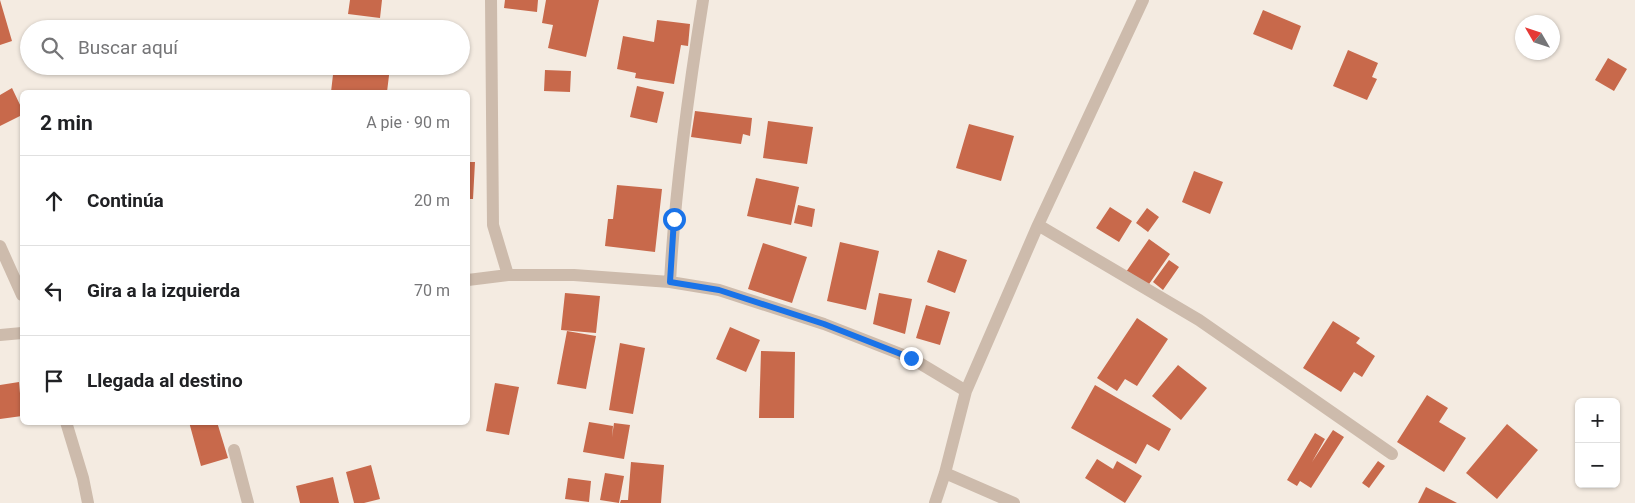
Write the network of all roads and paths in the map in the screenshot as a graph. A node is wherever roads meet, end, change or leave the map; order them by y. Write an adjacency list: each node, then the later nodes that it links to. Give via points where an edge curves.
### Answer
1 (491, 0): 6 (street, via 492,225)
2 (703, 0): 8 (street, via 685,118)
3 (1143, 0): 4 (street)
4 (1038, 225): 12 (street); 15 (street, via 1199,320)
5 (0, 246): 9 (street)
6 (508, 275): 7 (street); 8 (street, via 574,275)
7 (470, 280)
8 (670, 282): 12 (street, via 719,290 824,324 911,358)
9 (20, 291)
10 (20, 333): 11 (street)
11 (0, 335)
12 (966, 391): 16 (street)
13 (67, 425): 17 (street)
14 (234, 450): 18 (street)
15 (1392, 454)
16 (945, 473): 19 (street); 20 (street)
17 (88, 503)
18 (248, 503)
19 (935, 503)
20 (1014, 503)

